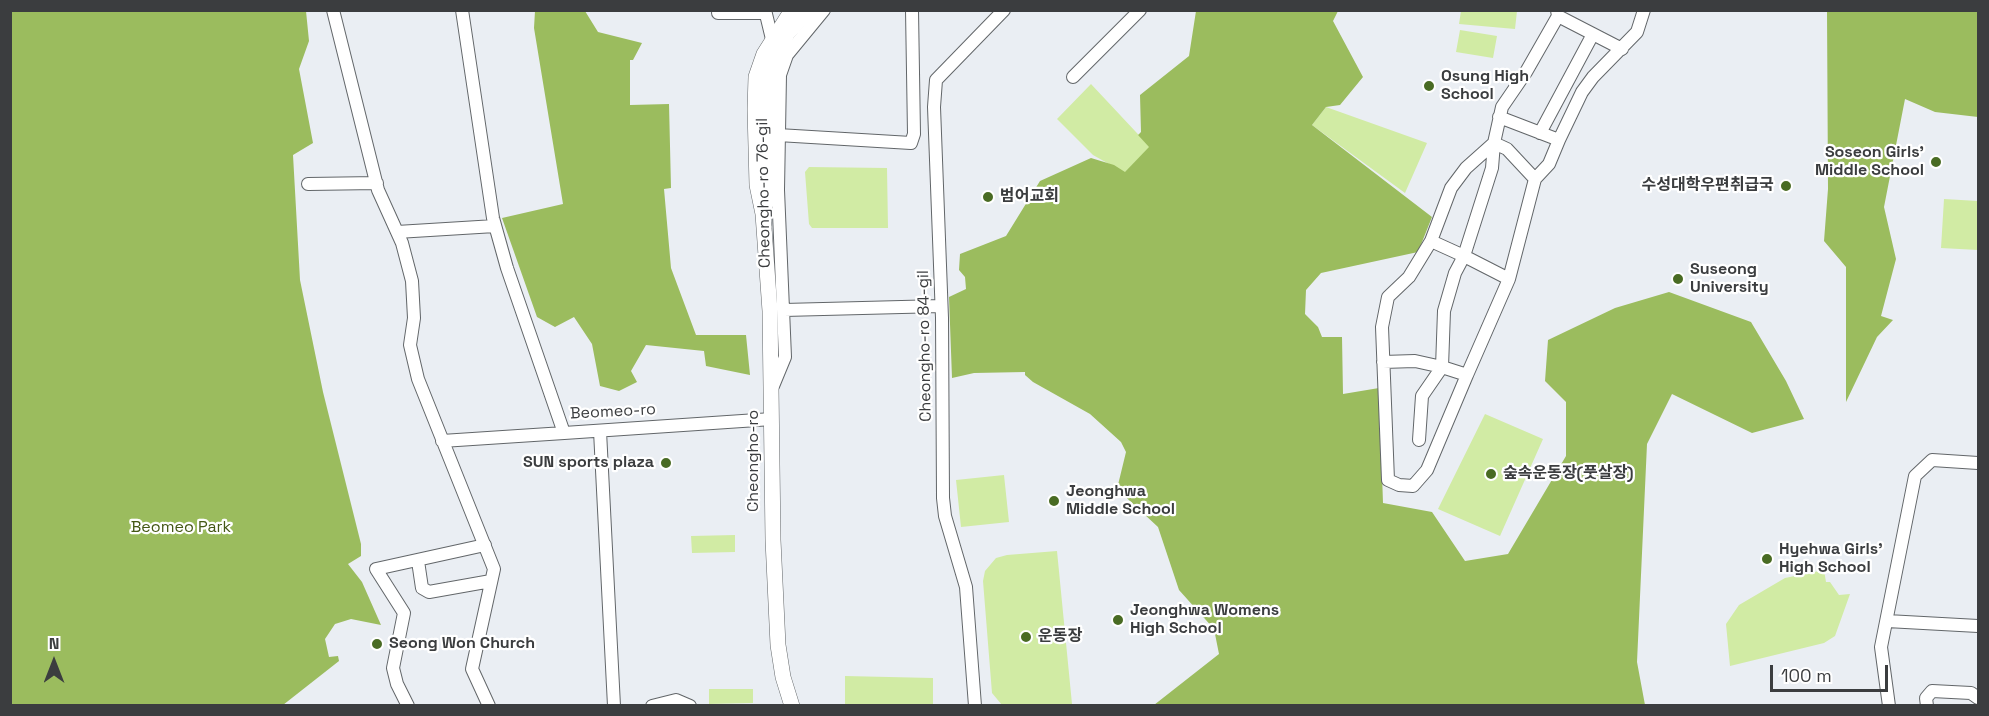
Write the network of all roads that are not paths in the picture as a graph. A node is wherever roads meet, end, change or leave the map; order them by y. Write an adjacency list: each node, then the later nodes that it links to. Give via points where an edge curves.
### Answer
1 (333, 10): 27 (street)
2 (462, 10): 30 (street, Beomeo-ro)
3 (792, 10): 16 (main road, Cheongho-ro)
4 (809, 10): 29 (main road, Cheongho-ro, via 787,34 770,73 769,185)
5 (824, 10): 23 (street, Cheongho-ro 76-gil, via 782,66)
6 (912, 10): 18 (street)
7 (1004, 10): 20 (street)
8 (1140, 10): 19 (street)
9 (1579, 10): 14 (street)
10 (1644, 10): 17 (street, via 1637,32)
11 (720, 12): 12 (street)
12 (765, 12): 16 (street)
13 (1557, 13): 14 (street); 21 (street)
14 (1573, 22): 15 (street)
15 (1593, 34): 17 (street); 22 (street)
16 (772, 39): 29 (main road, Cheongho-ro, via 755,87 757,185)
17 (1622, 49): 24 (street, via 1582,92)
18 (914, 76): 20 (street); 23 (street, via 911,143)
19 (1073, 77)
20 (936, 80): 35 (street, Cheongho-ro 84-gil)
21 (1499, 117): 22 (street); 25 (street)
22 (1540, 133): 24 (street)
23 (778, 135): 36 (street, Cheongho-ro 76-gil)
24 (1559, 140): 26 (street, via 1549,164)
25 (1494, 143): 26 (street, via 1507,149); 32 (street, via 1451,188); 33 (street, via 1492,168)
26 (1535, 179): 34 (street)
27 (377, 183): 28 (street); 31 (street)
28 (308, 184)
29 (763, 214): 40 (main road, Cheongho-ro)
30 (495, 226): 31 (street); 43 (street, Beomeo-ro)
31 (397, 232): 45 (street, via 412,281 414,318 410,345)
32 (1431, 241): 33 (street); 37 (street, via 1409,277 1388,297 1382,327)
33 (1464, 256): 34 (street); 38 (street, via 1444,311)
34 (1509, 279): 39 (street)
35 (941, 306): 36 (street); 59 (street, Cheongho-ro 84-gil, via 943,498 966,587)
36 (784, 310): 40 (street, Cheongho-ro 76-gil, via 785,357)
37 (1383, 362): 38 (street, via 1415,361); 39 (street, via 1388,480 1399,485 1413,486 1427,470)
38 (1442, 367): 39 (street); 44 (street, via 1422,396)
39 (1467, 375)
40 (772, 387): 41 (main road, Cheongho-ro)
41 (772, 419): 42 (street, Beomeo-ro); 58 (main road, Cheongho-ro, via 772,540 778,645)
42 (600, 431): 43 (street, Beomeo-ro); 55 (street)
43 (564, 433): 45 (street)
44 (1419, 440)
45 (442, 441): 47 (street)
46 (1978, 463): 50 (street, via 1932,460 1915,476)
47 (485, 545): 48 (street); 49 (street, via 494,569)
48 (417, 561): 49 (street, via 422,588 429,592); 53 (street, via 376,569 404,613 393,668)
49 (491, 581): 54 (street, via 472,669)
50 (1887, 621): 51 (street); 60 (street, via 1881,646)
51 (1978, 626)
52 (1978, 698): 61 (street, via 1932,691 1926,698)
53 (408, 705)
54 (489, 705)
55 (614, 705)
56 (652, 705): 57 (street, via 676,700)
57 (690, 705)
58 (792, 705)
59 (975, 705)
60 (1889, 705)
61 (1927, 705)

